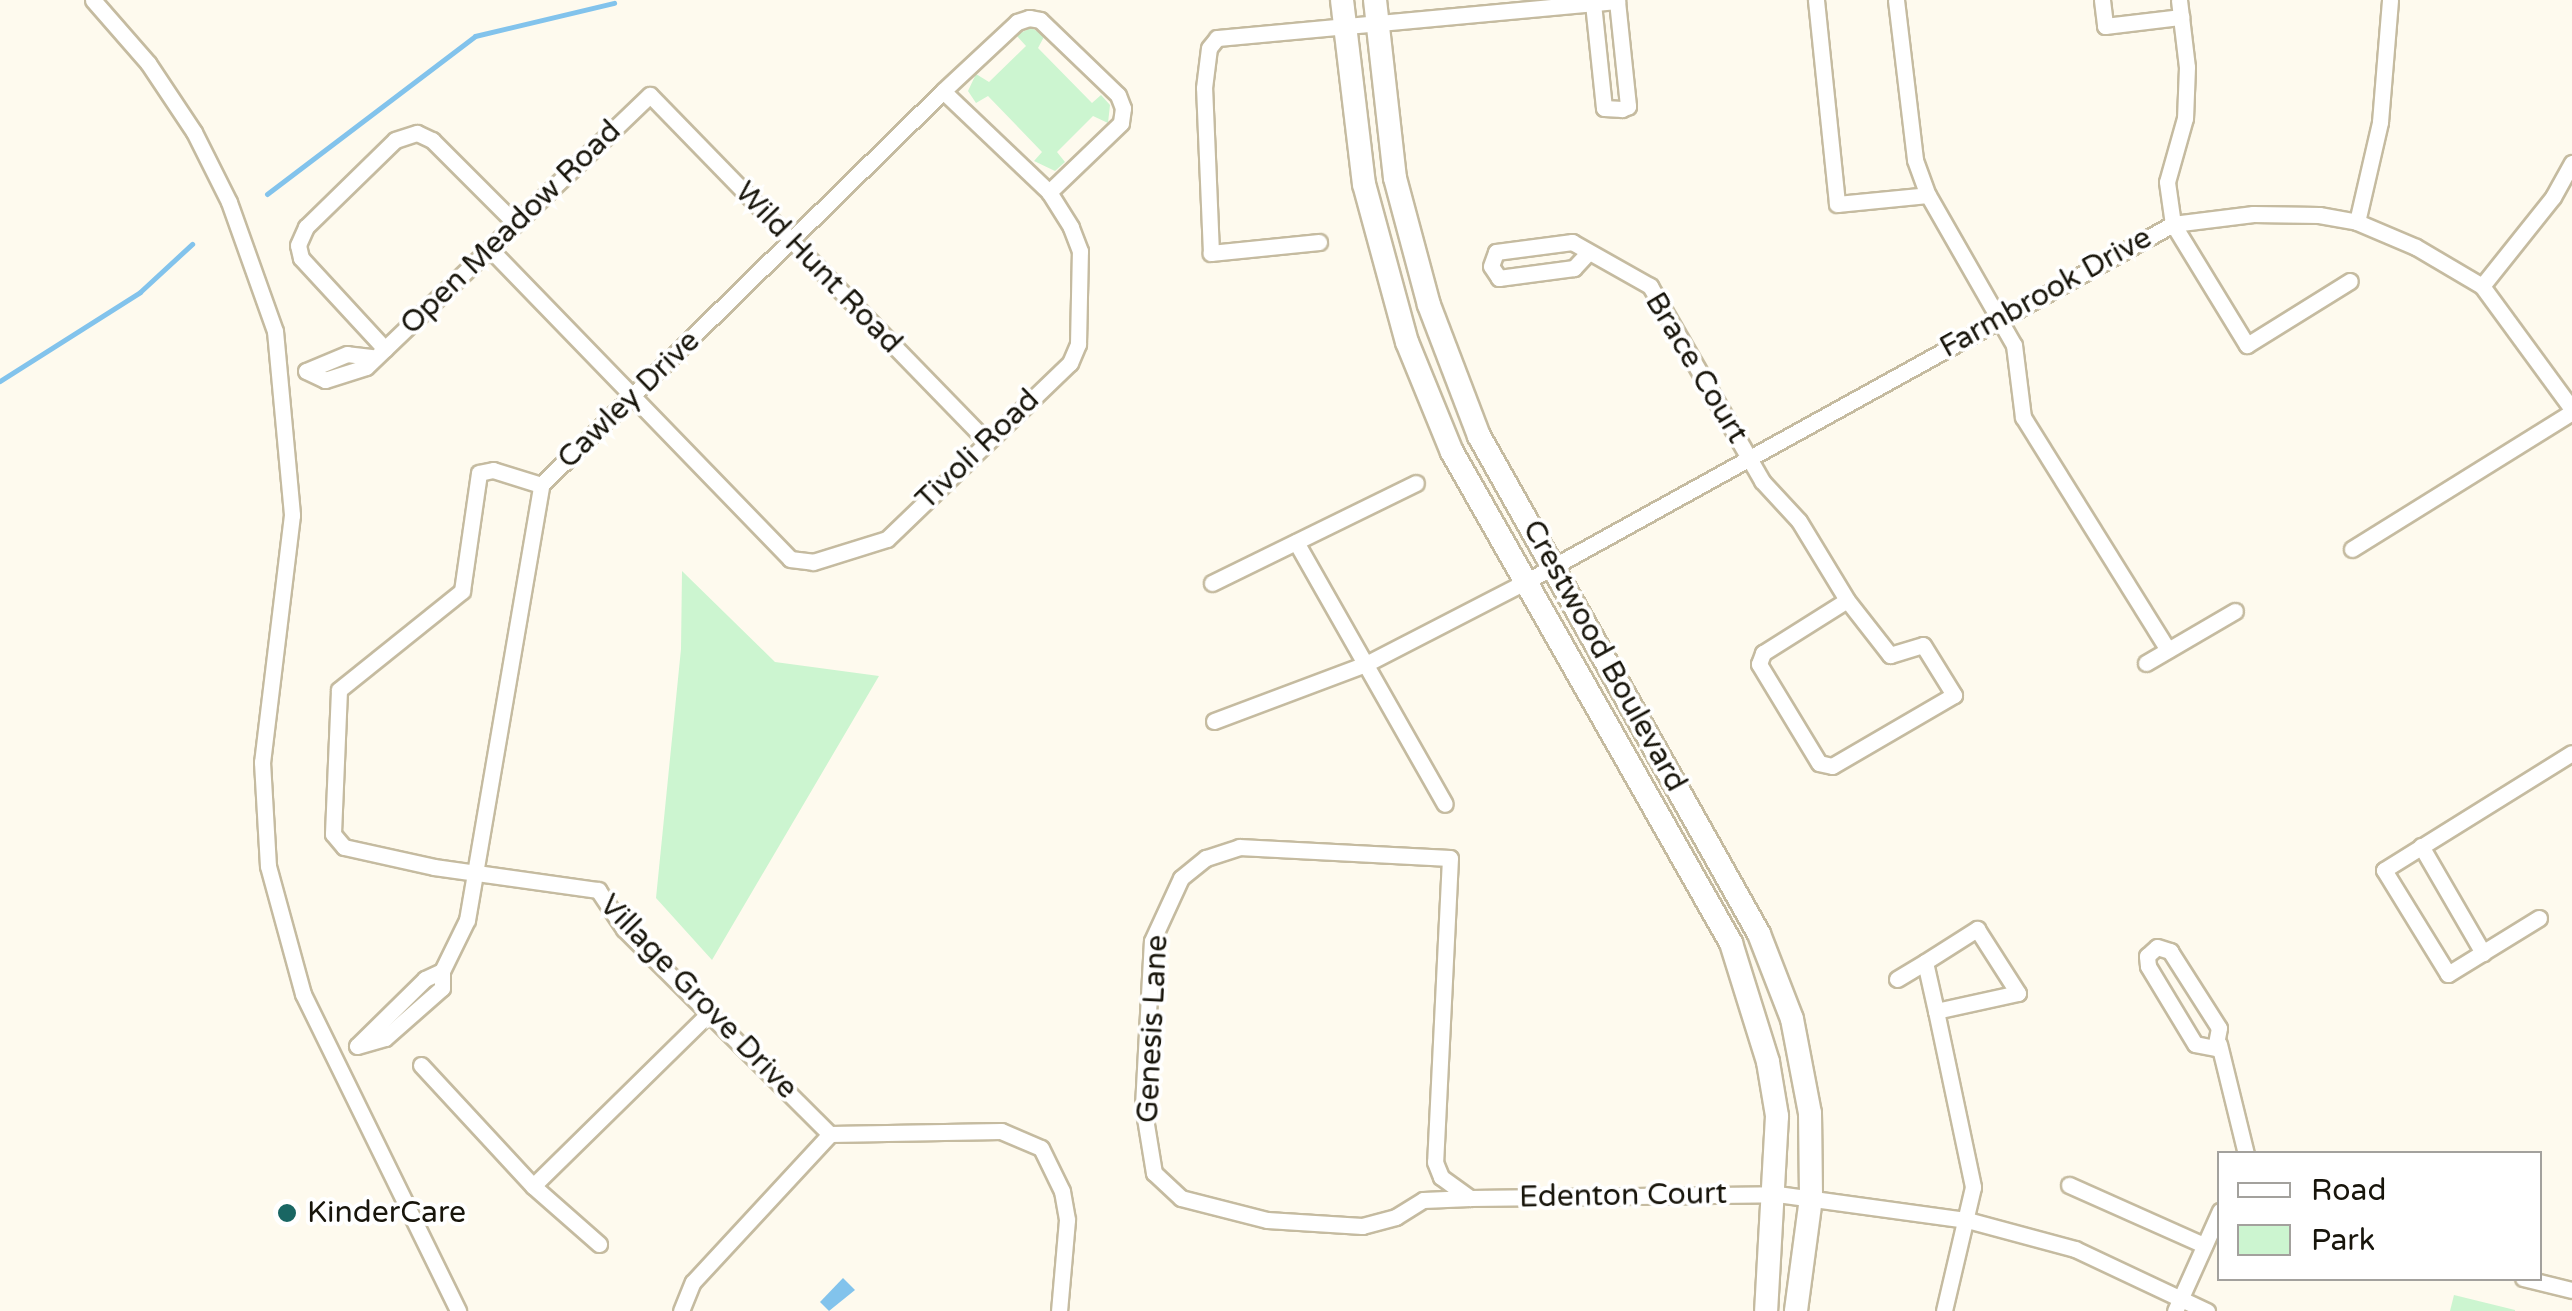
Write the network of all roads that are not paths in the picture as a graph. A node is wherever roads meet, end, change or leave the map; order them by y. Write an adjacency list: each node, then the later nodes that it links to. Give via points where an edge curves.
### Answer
1 (93, 0): 28 (street, via 148,63 194,132 253,264)
2 (1342, 0): 10 (main road, Crestwood Boulevard)
3 (1375, 0): 11 (main road, Crestwood Boulevard)
4 (1816, 0): 16 (street, via 1837,204)
5 (1896, 0): 16 (street, via 1915,160)
6 (2102, 0): 9 (street, via 2105,26)
7 (2390, 0): 17 (street, via 2380,122)
8 (1593, 4): 8 (street, via 1617,1 1628,106 1618,110 1604,108); 11 (street)
9 (2180, 8): 19 (street, via 2187,68 2185,118 2167,182)
10 (1343, 26): 11 (street); 21 (street, via 1217,38 1209,48 1204,88 1211,253); 38 (main road, Crestwood Boulevard, via 1364,184 1407,342 1452,452)
11 (1376, 26): 37 (main road, Crestwood Boulevard, via 1395,178 1429,305 1479,436)
12 (943, 90): 15 (street, Tivoli Road); 15 (street, Cawley Drive, via 1017,22 1040,20 1118,95 1120,122); 20 (street, Cawley Drive)
13 (650, 95): 18 (street, Open Meadow Road); 20 (street, Wild Hunt Road)
14 (2572, 163): 25 (street)
15 (1049, 192): 31 (street, Tivoli Road, via 1080,251 1078,344 1070,362)
16 (1928, 194): 26 (street)
17 (2357, 222): 19 (street, Farmbrook Drive, via 2292,213); 25 (street, Farmbrook Drive)
18 (515, 223): 22 (street, Open Meadow Road); 27 (street, via 417,134 395,140 306,226 298,245 301,258)
19 (2173, 224): 24 (street, via 2247,346); 26 (street, Farmbrook Drive)
20 (792, 240): 29 (street, Cawley Drive); 31 (street, Wild Hunt Road)
21 (1319, 242)
22 (490, 249): 27 (street, Open Meadow Road); 29 (street)
23 (1586, 255): 23 (street, Brace Court, via 1572,242 1496,252 1491,266 1498,278 1574,268); 32 (street, Brace Court, via 1636,275 1662,300)
24 (2350, 281)
25 (2482, 286): 30 (street, Farmbrook Drive)
26 (1998, 317): 32 (street, Farmbrook Drive); 42 (street, via 2019,360 2023,417)
27 (378, 353): 28 (street, Open Meadow Road, via 347,354)
28 (282, 375): 57 (street, via 292,515 262,762 265,828 290,957)
29 (631, 398): 31 (street, Tivoli Road, via 801,562 887,539); 34 (street, Cawley Drive)
30 (2572, 411): 36 (street)
31 (987, 441)
32 (1750, 459): 37 (street, Farmbrook Drive); 40 (street, Brace Court, via 1799,521)
33 (1416, 483): 35 (street)
34 (542, 485): 49 (street, Cawley Drive); 49 (street, Village Grove Drive, via 493,470 478,474 462,591 346,681 334,698 331,825 339,842)
35 (1296, 542): 39 (street); 43 (street)
36 (2352, 550)
37 (1552, 563): 38 (street, Farmbrook Drive); 65 (main road, Crestwood Boulevard, via 1759,934 1792,1019 1810,1112)
38 (1529, 580): 43 (street, Farmbrook Drive); 63 (main road, Crestwood Boulevard, via 1731,942 1768,1062 1777,1116)
39 (1212, 583)
40 (1847, 600): 40 (street, Brace Court, via 1762,653 1759,664 1819,763 1832,766 1954,695 1923,645 1890,655)
41 (2235, 611): 42 (street)
42 (2168, 650): 44 (street)
43 (1366, 664): 45 (street, Farmbrook Drive); 47 (street)
44 (2146, 664)
45 (1214, 721)
46 (2572, 754): 48 (street)
47 (1445, 804)
48 (2421, 846): 51 (street); 51 (street, via 2384,870 2448,974)
49 (474, 874): 55 (street, Village Grove Drive, via 494,871 598,890 624,929); 57 (street, Cawley Drive, via 467,920 442,971 424,978)
50 (2539, 918): 51 (street)
51 (2483, 952)
52 (1925, 962): 53 (street); 54 (street); 54 (street, via 1977,929 2018,993)
53 (1897, 980)
54 (1936, 1011): 67 (street, via 1974,1187)
55 (708, 1014): 59 (street, Village Grove Drive); 62 (street)
56 (2219, 1044): 56 (street, via 2219,1028 2170,952 2153,949 2148,966 2195,1044 2204,1050); 60 (street)
57 (333, 1061): 73 (street)
58 (421, 1065): 62 (street)
59 (830, 1134): 74 (street, via 693,1282); 75 (street, via 1001,1131 1033,1142 1050,1162 1065,1206)
60 (2245, 1151)
61 (2070, 1184): 69 (street)
62 (534, 1186): 68 (street)
63 (1777, 1194): 64 (street, Edenton Court); 65 (street, Edenton Court); 76 (main road, Crestwood Boulevard)
64 (1470, 1198): 64 (street, Genesis Lane, via 1423,1200 1396,1217 1362,1226 1266,1220 1181,1198 1154,1173 1143,1106 1152,941 1181,878 1206,858 1239,848 1450,858 1436,1162 1442,1177)
65 (1811, 1198): 67 (street, Edenton Court); 77 (main road, Crestwood Boulevard)
66 (2217, 1217): 69 (street)
67 (1967, 1220): 72 (street, Edenton Court, via 2075,1249); 78 (street)
68 (599, 1244)
69 (2204, 1245): 72 (street)
70 (2535, 1281): 71 (street)
71 (2572, 1290)
72 (2178, 1305): 79 (street, Edenton Court)
73 (458, 1311)
74 (680, 1311)
75 (1059, 1311)
76 (1766, 1311)
77 (1796, 1311)
78 (1944, 1311)
79 (2208, 1311)

